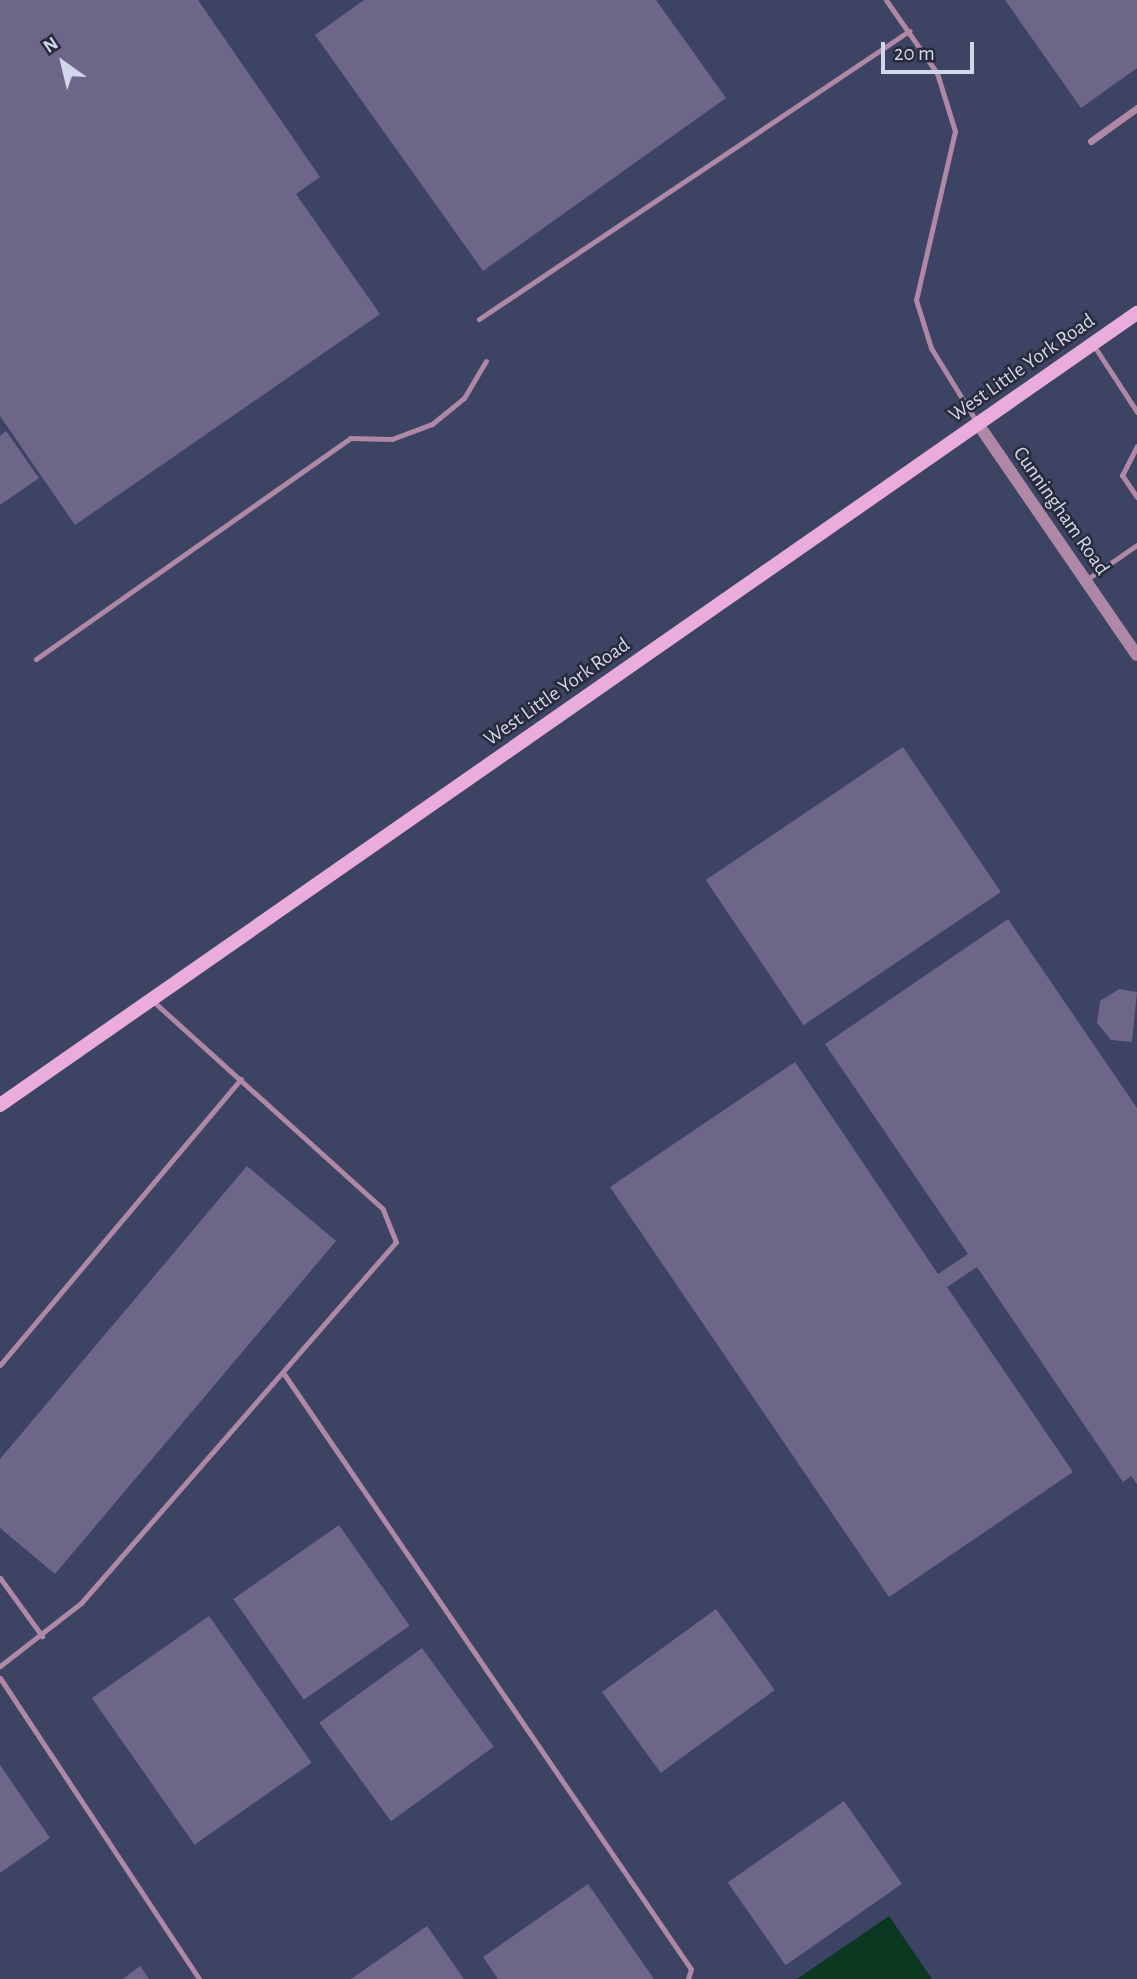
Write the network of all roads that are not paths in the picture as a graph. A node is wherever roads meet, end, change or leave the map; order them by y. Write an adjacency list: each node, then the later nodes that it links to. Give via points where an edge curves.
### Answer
1 (886, 0): 2 (lane)
2 (909, 31): 6 (lane); 10 (lane, via 937,73 955,131 916,300 931,348)
3 (1137, 108): 4 (street)
4 (1091, 141)
5 (1137, 313): 7 (main road, West Little York Road)
6 (479, 319)
7 (1093, 344): 9 (lane); 10 (main road, West Little York Road)
8 (486, 361): 16 (lane, via 464,398 432,425 392,439 349,438)
9 (1137, 412)
10 (978, 424): 14 (street, Cunningham Road); 17 (main road, West Little York Road)
11 (1137, 446): 12 (lane, via 1122,475)
12 (1137, 497)
13 (1137, 545): 14 (lane)
14 (1086, 580): 15 (street, Cunningham Road)
15 (1137, 655)
16 (36, 659)
17 (151, 999): 18 (lane); 19 (main road, West Little York Road)
18 (241, 1079): 20 (lane); 21 (lane, via 383,1209 396,1242)
19 (0, 1105)
20 (0, 1365)
21 (284, 1374): 23 (lane, via 81,1603); 27 (lane, via 691,1969)
22 (0, 1578): 23 (lane)
23 (42, 1636): 24 (lane)
24 (0, 1666)
25 (0, 1678): 26 (lane)
26 (199, 1979)
27 (688, 1979)

